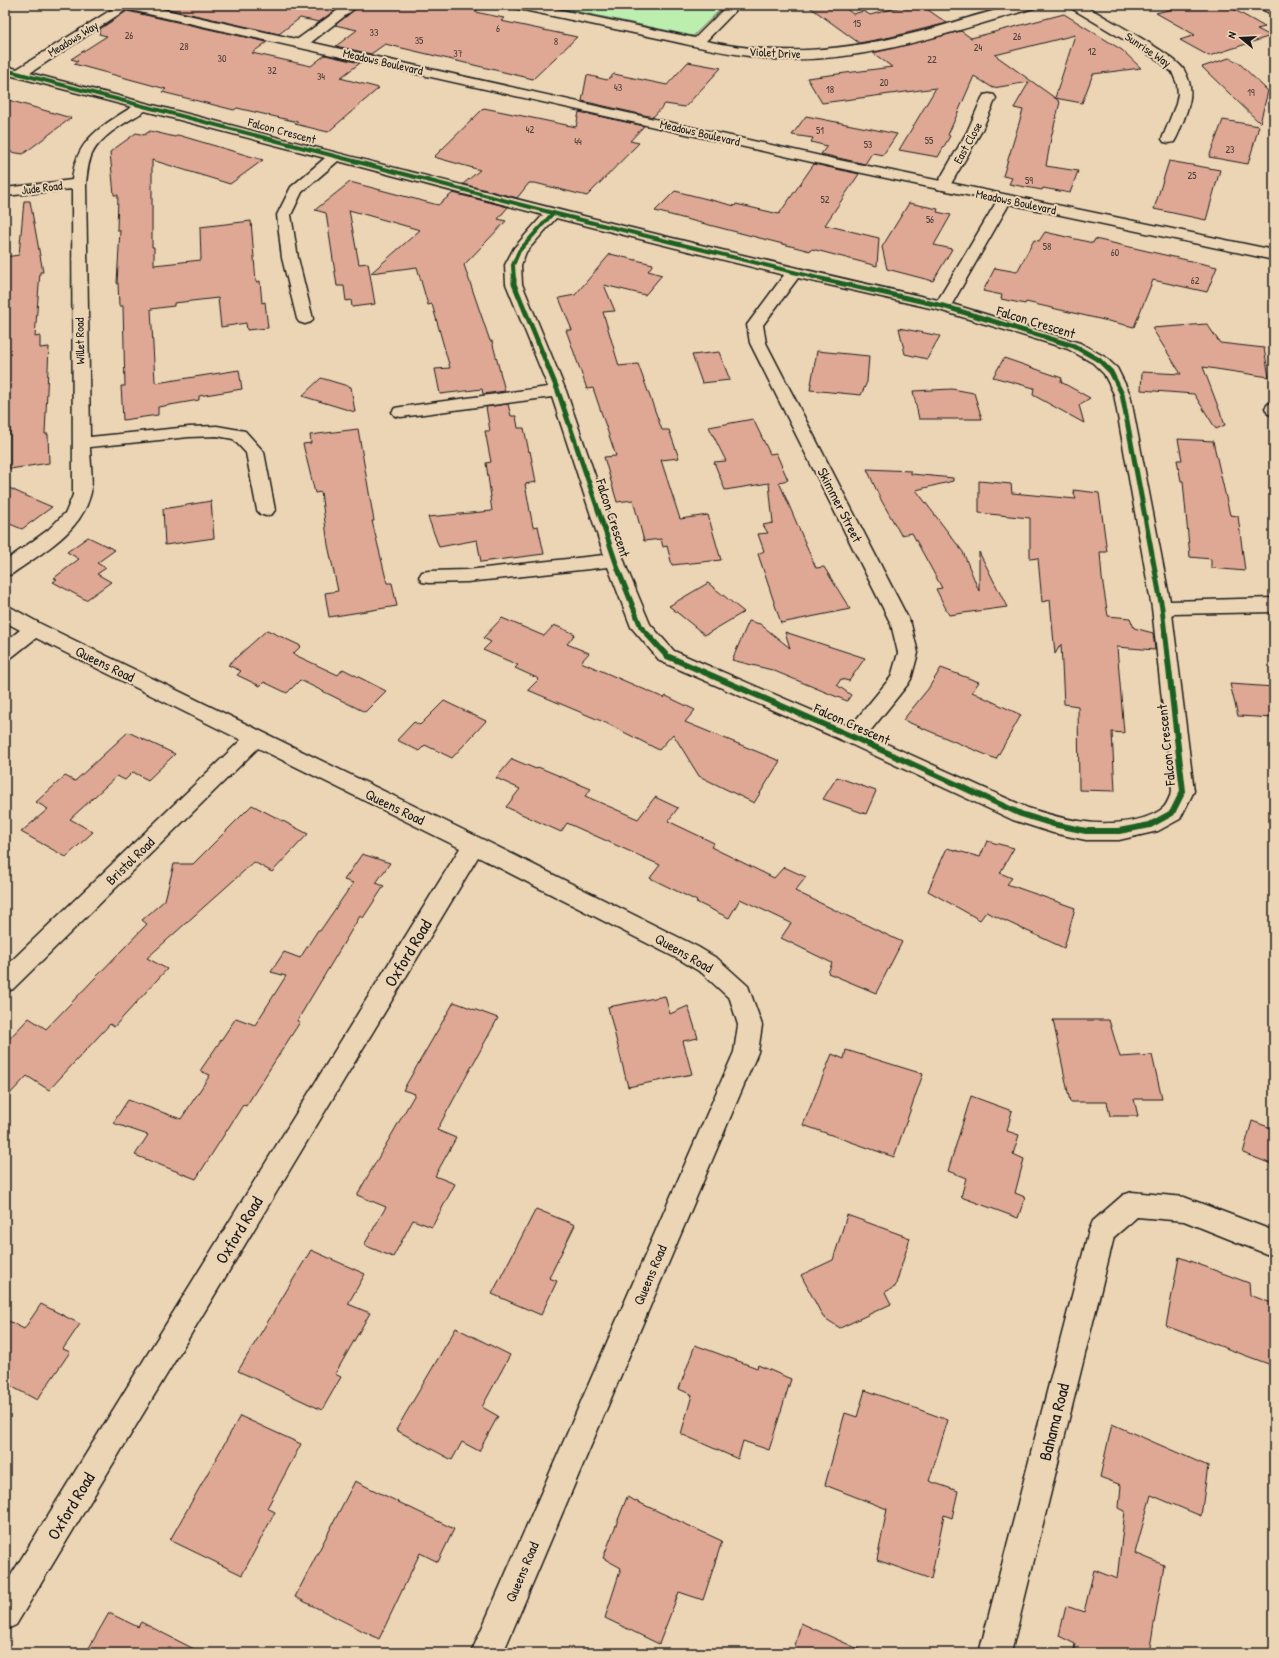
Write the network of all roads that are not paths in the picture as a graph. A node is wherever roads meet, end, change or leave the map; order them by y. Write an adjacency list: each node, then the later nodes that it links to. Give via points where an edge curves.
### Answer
1 (126, 5): 10 (street, Meadows Boulevard); 12 (street, Meadows Way)
2 (354, 5): 10 (street)
3 (518, 5): 9 (street, Violet Drive)
4 (735, 5): 9 (street)
5 (1030, 5): 9 (street, Violet Drive, via 868,48 834,53 767,55)
6 (1075, 5): 15 (street, Sunrise Way, via 1153,51 1178,70 1185,94)
7 (1262, 5): 8 (street)
8 (1274, 11)
9 (697, 43)
10 (300, 44): 18 (street, Meadows Boulevard)
11 (5, 70): 12 (street, Falcon Crescent)
12 (19, 74): 14 (street, Falcon Crescent)
13 (989, 98): 18 (street, East Close, via 982,118)
14 (143, 106): 16 (street, Falcon Crescent); 17 (street, Willet Road, via 106,130 90,145 82,161)
15 (1169, 139)
16 (335, 156): 21 (street, Falcon Crescent); 25 (street, via 296,190 284,215 290,258)
17 (79, 184): 19 (street, Jude Road); 28 (street, Willet Road)
18 (943, 186): 20 (street, Meadows Boulevard)
19 (5, 192)
20 (1005, 200): 22 (street, Meadows Boulevard); 24 (street)
21 (553, 213): 23 (street, Falcon Crescent); 26 (street, Falcon Crescent, via 519,251 513,265 514,284)
22 (1274, 255)
23 (794, 273): 24 (street, Falcon Crescent); 38 (street, Skimmer Street, via 754,325 758,342 901,624 908,653 901,679)
24 (943, 306): 34 (street, Falcon Crescent, via 1074,346 1099,360 1111,372 1122,394 1125,407)
25 (305, 319)
26 (558, 391): 27 (street); 30 (street, Falcon Crescent)
27 (401, 412)
28 (81, 444): 29 (street, via 189,432 217,431 239,435 255,452); 31 (street, Willet Road, via 82,495 74,514 55,534)
29 (266, 510)
30 (614, 560): 32 (street, via 467,576); 38 (street, Falcon Crescent, via 641,627 667,656)
31 (5, 570)
32 (429, 577)
33 (1274, 605): 34 (street)
34 (1162, 608): 38 (street, Falcon Crescent, via 1183,791 1172,813 1150,825 1119,831 1086,831 1053,824 1021,814)
35 (5, 613): 36 (street, Queens Road)
36 (34, 629): 37 (street); 39 (street, Queens Road)
37 (5, 652)
38 (853, 737)
39 (255, 739): 40 (street, Queens Road); 41 (street, Bristol Road)
40 (474, 845): 43 (street, Oxford Road); 44 (street, Queens Road, via 710,966 740,993 750,1025 746,1052)
41 (5, 982)
42 (1274, 1244): 45 (street, Bahama Road, via 1184,1209 1132,1204 1102,1230)
43 (5, 1614)
44 (487, 1653)
45 (995, 1653)

